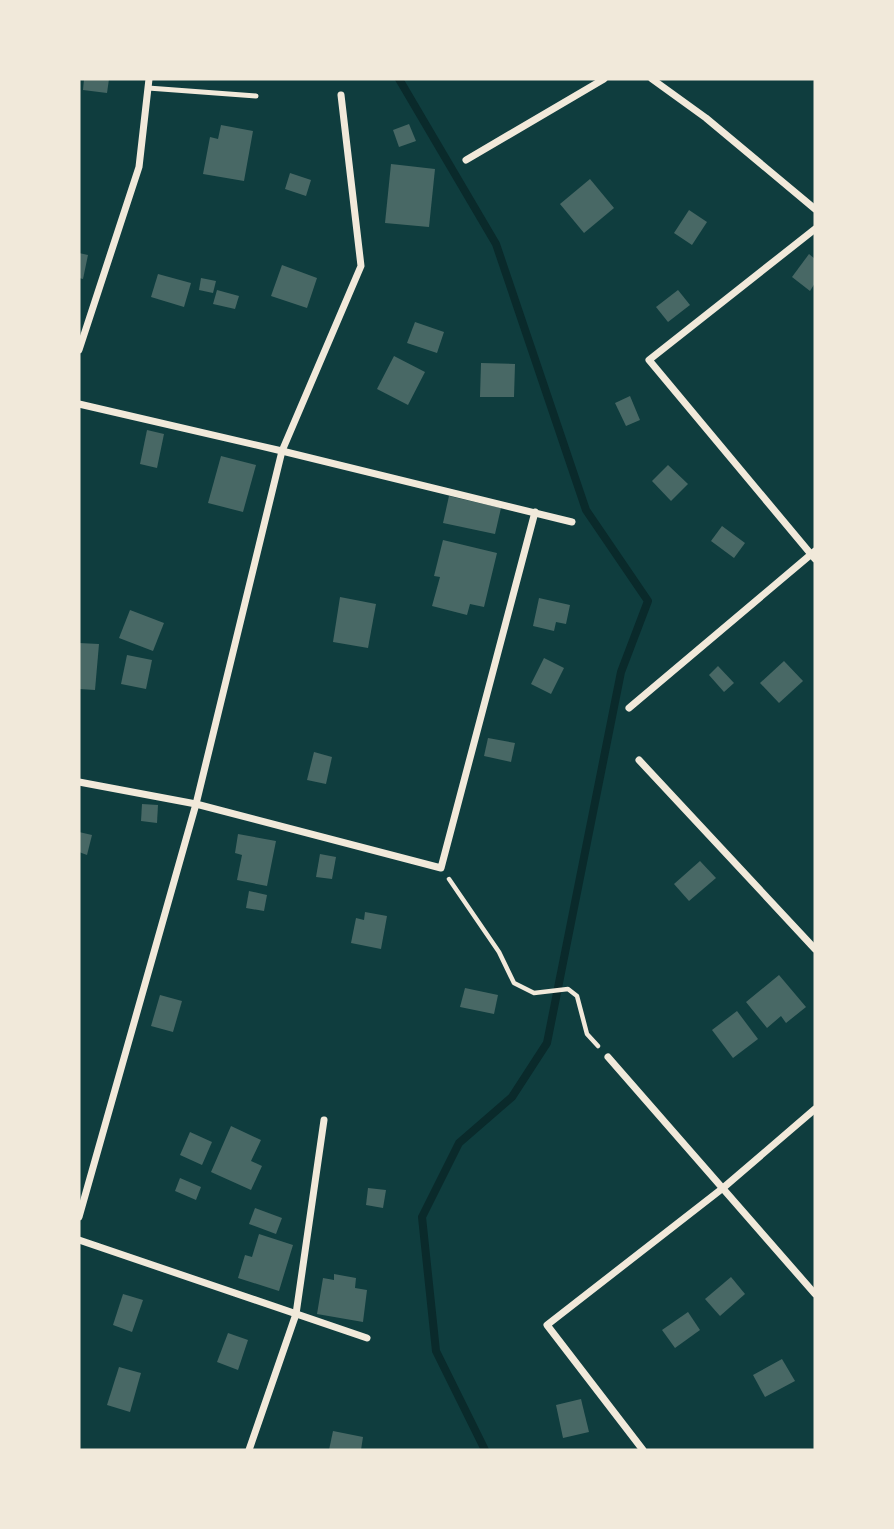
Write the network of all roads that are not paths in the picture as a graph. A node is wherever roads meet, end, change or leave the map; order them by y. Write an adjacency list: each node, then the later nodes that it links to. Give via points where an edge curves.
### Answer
1 (149, 79): 4 (street)
2 (604, 79): 7 (street)
3 (652, 79): 8 (street)
4 (148, 88): 6 (lane); 10 (street, via 139,167)
5 (341, 95): 12 (street, via 361,266)
6 (256, 96)
7 (466, 160)
8 (815, 209)
9 (815, 229): 15 (street, via 649,360)
10 (79, 349)
11 (79, 404): 12 (street)
12 (282, 451): 13 (street); 19 (street)
13 (535, 512): 14 (street); 19 (street, via 441,868)
14 (572, 522)
15 (814, 555): 16 (street)
16 (629, 708)
17 (639, 760): 20 (street)
18 (79, 782): 19 (street)
19 (196, 804): 25 (street)
20 (815, 949)
21 (608, 1057): 24 (street)
22 (815, 1109): 24 (street)
23 (324, 1120): 28 (street)
24 (723, 1188): 27 (street); 31 (street, via 547,1325)
25 (79, 1217)
26 (79, 1240): 28 (street)
27 (815, 1294)
28 (296, 1314): 29 (street); 30 (street)
29 (367, 1338)
30 (249, 1450)
31 (643, 1450)

